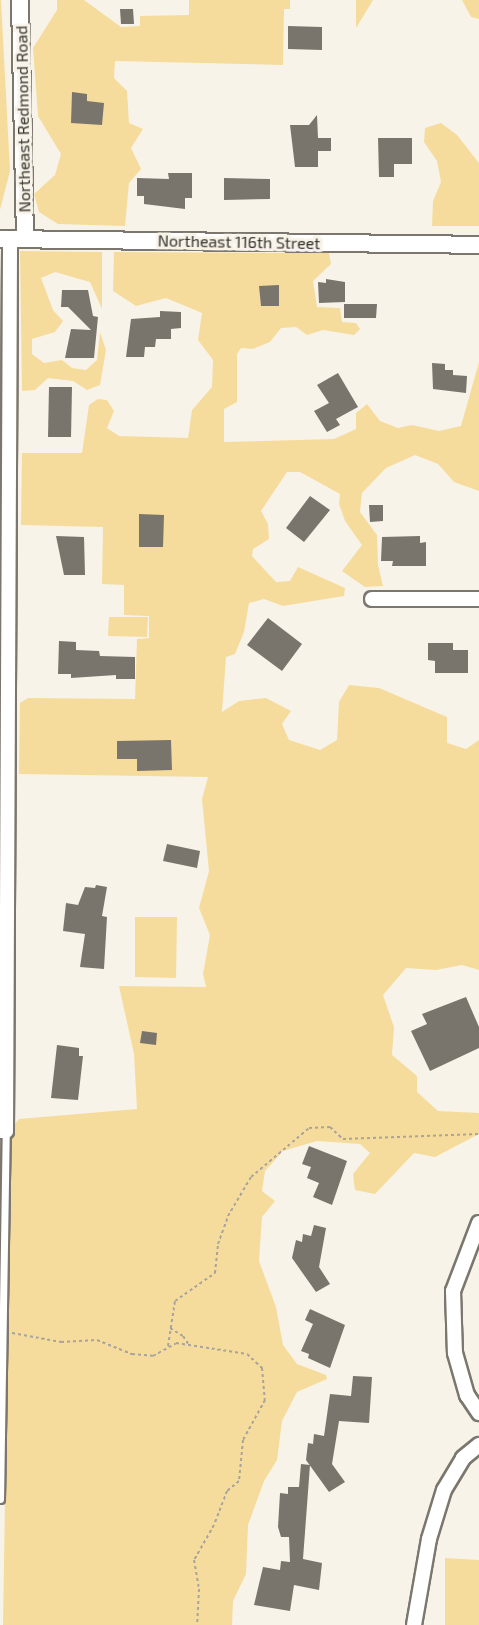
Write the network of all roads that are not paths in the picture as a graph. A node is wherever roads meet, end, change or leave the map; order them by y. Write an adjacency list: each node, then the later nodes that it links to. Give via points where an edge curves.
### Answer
1 (20, 0): 2 (street, Northeast Redmond Road)
2 (12, 239): 3 (street, Northeast 116th Street); 6 (street)
3 (479, 245)
4 (372, 599): 5 (street)
5 (479, 599)
6 (3, 1131): 10 (lane)
7 (479, 1223): 8 (street, via 453,1291 455,1353 467,1395)
8 (479, 1413)
9 (479, 1445): 11 (street, via 463,1458 444,1490 429,1539)
10 (0, 1499)
11 (414, 1625)

